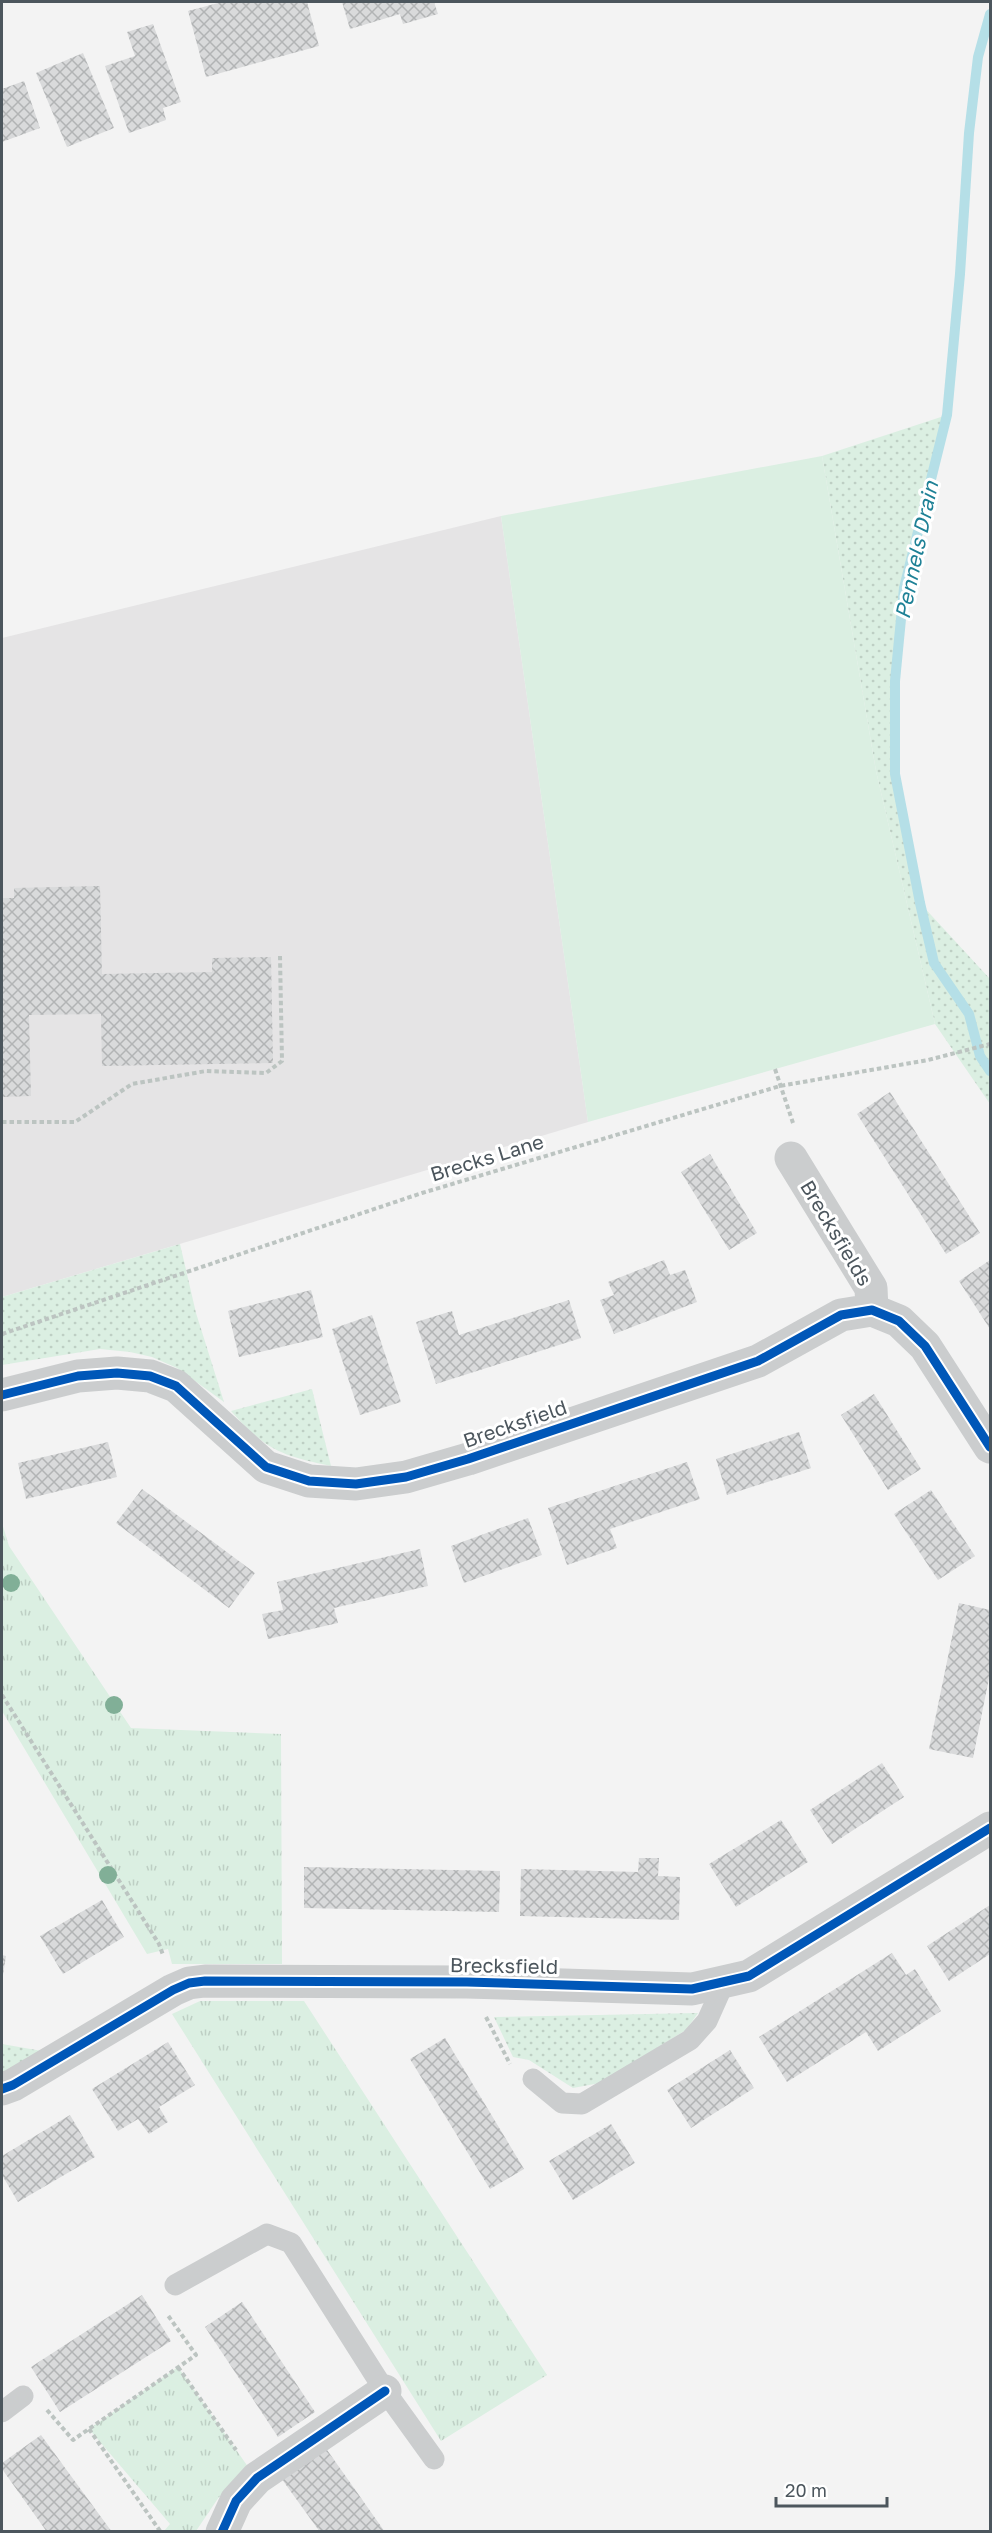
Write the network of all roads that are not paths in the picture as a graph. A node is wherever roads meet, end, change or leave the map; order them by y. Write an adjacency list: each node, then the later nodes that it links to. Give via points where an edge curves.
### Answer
1 (791, 1158): 2 (street, Brecksfields, via 871,1288)
2 (872, 1310): 3 (street, Brecksfield, via 842,1315 758,1361 468,1460 406,1477 356,1484 309,1480 267,1467 176,1386 150,1376 78,1376); 4 (street, via 899,1321 926,1346)
3 (2, 1395)
4 (990, 1447)
5 (990, 1828): 6 (street, Brecksfield, via 749,1976)
6 (724, 1983): 7 (lane, via 707,2021 690,2040 582,2104 562,2103); 8 (street, Brecksfield, via 692,1989 467,1982 189,1983)
7 (533, 2079)
8 (2, 2089)
9 (175, 2285): 10 (lane, via 267,2234 291,2242)
10 (385, 2391): 13 (lane); 14 (street, via 257,2478 236,2501)
11 (23, 2396): 12 (lane)
12 (2, 2412)
13 (434, 2459)
14 (222, 2532)

